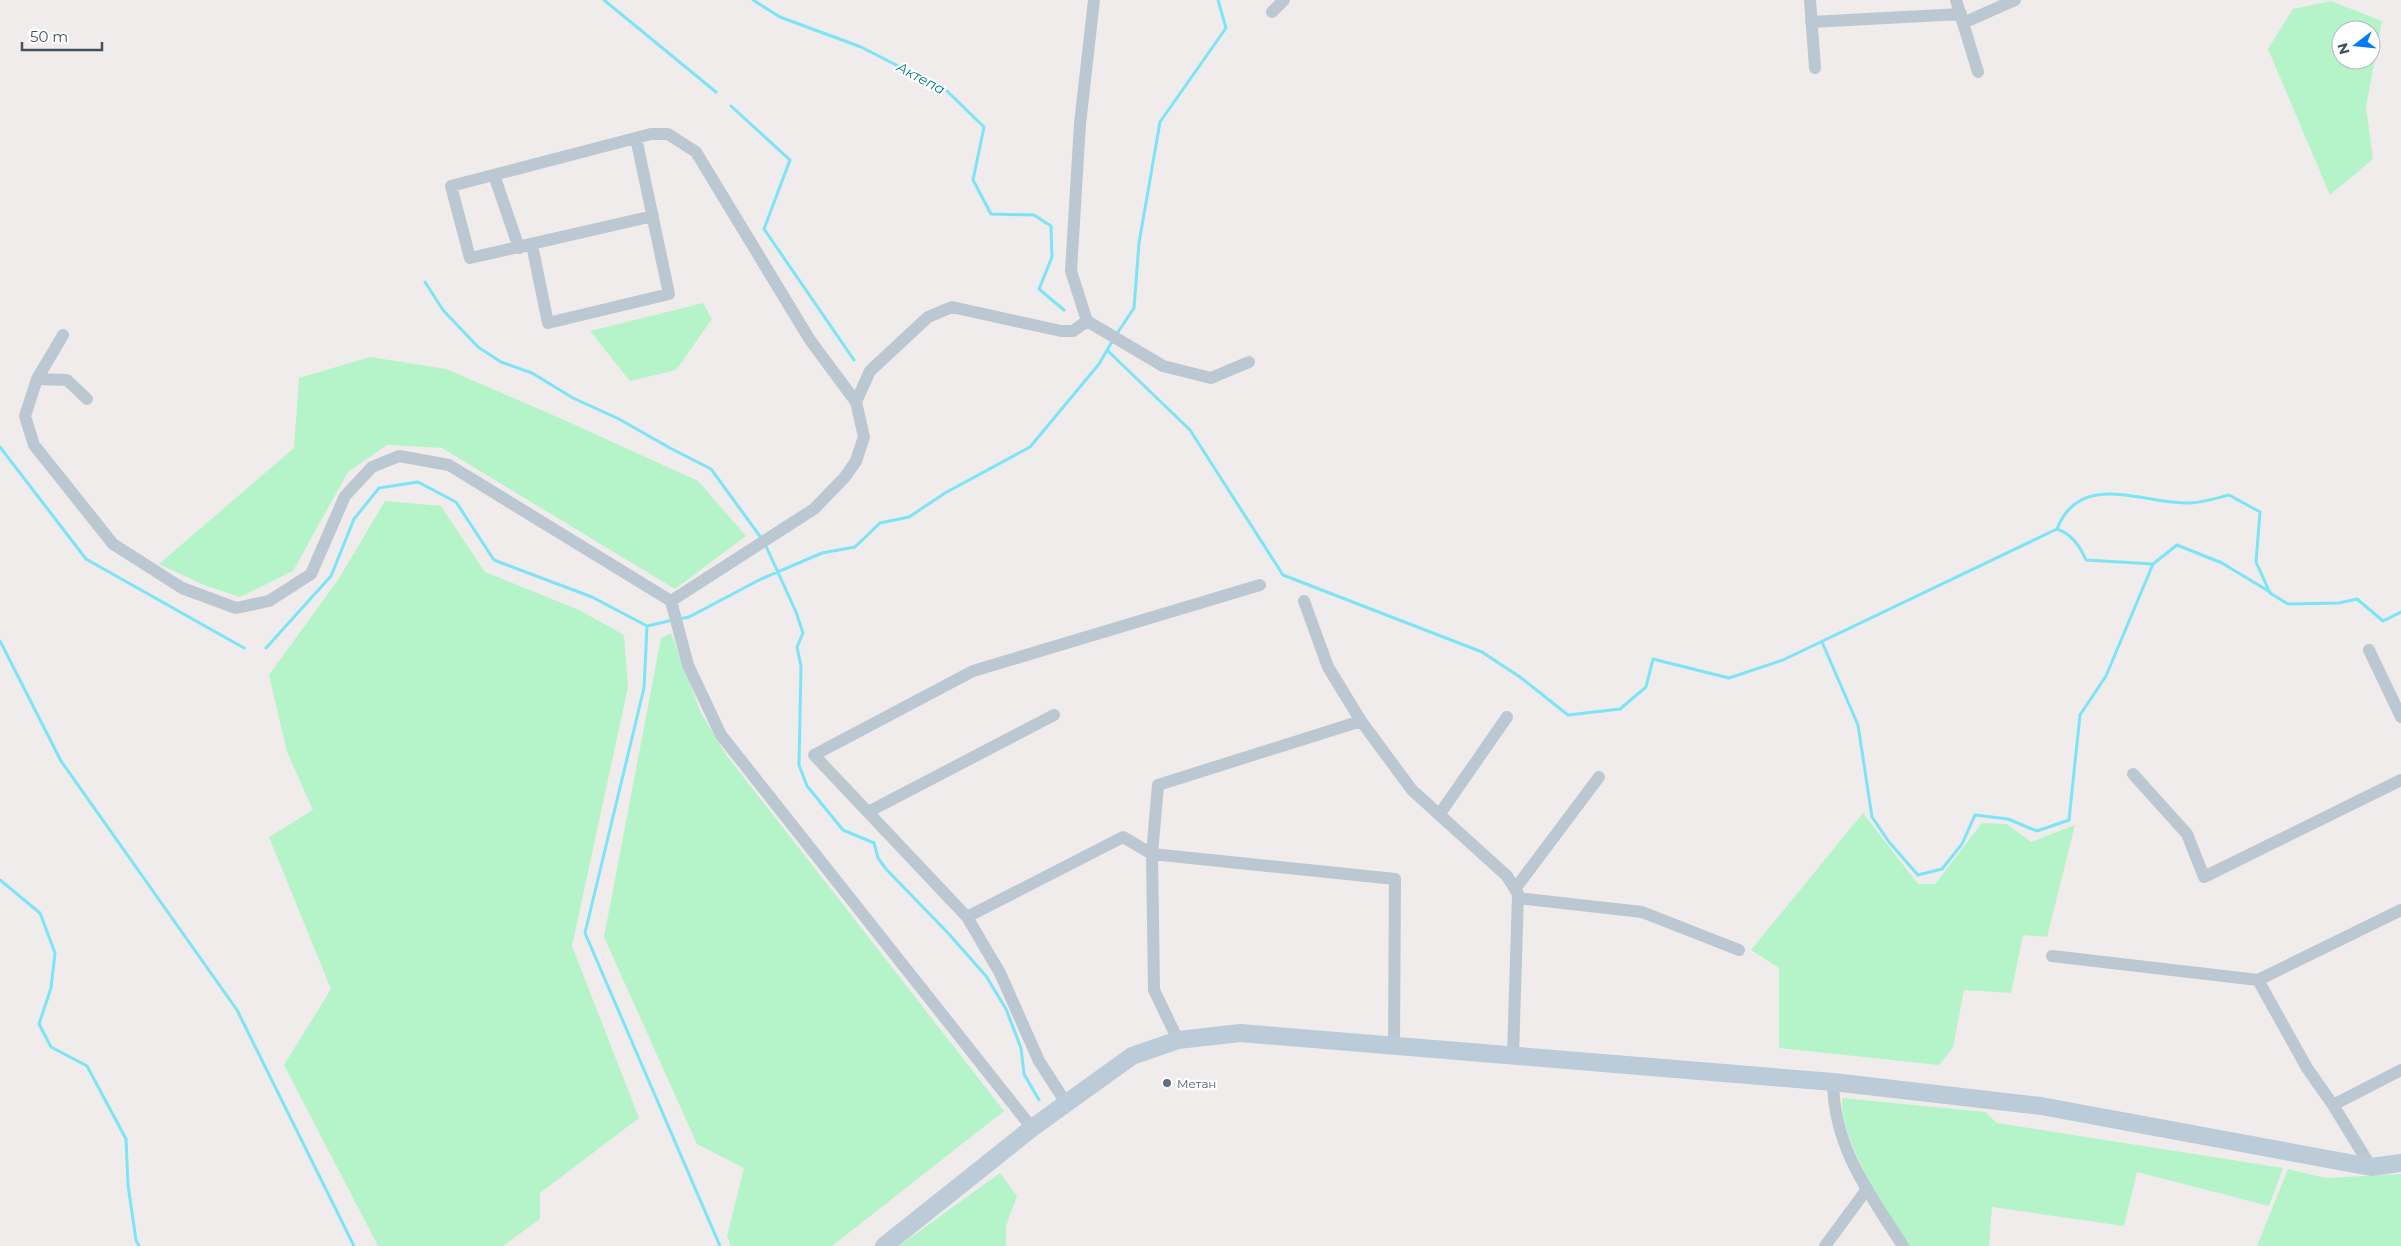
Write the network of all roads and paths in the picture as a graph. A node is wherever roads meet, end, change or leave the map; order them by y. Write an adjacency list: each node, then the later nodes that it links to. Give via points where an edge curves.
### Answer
1 (1094, 0): 16 (street, via 1080,124 1071,271)
2 (1284, 0): 6 (street)
3 (1810, 0): 8 (street)
4 (1956, 0): 7 (street)
5 (2015, 0): 7 (street)
6 (1272, 12)
7 (1962, 19): 8 (street); 10 (street)
8 (1812, 22): 9 (street)
9 (1815, 68)
10 (1978, 72)
11 (636, 138): 12 (street); 13 (street); 21 (street, via 668,134 696,152 810,340)
12 (494, 175): 15 (street); 15 (street, via 451,186 470,258)
13 (653, 216): 14 (street); 14 (street, via 669,294 548,323)
14 (532, 245): 15 (street)
15 (519, 248)
16 (1087, 321): 18 (street, via 1164,366 1211,378); 21 (street, via 1073,331 1061,331 952,307 928,316 870,371)
17 (63, 335): 19 (street)
18 (1249, 362)
19 (37, 379): 20 (street, via 67,380); 23 (street, via 25,416 34,445 112,544 182,588 236,608 269,601 311,574 345,496 372,467 399,456 449,465)
20 (87, 399)
21 (856, 402): 23 (street, via 864,437 856,461 845,477 814,509)
22 (1260, 585): 33 (street, via 973,670 814,755)
23 (671, 601): 49 (street, via 688,665 721,735)
24 (1304, 601): 29 (street, via 1328,667)
25 (2369, 650): 27 (street)
26 (1054, 715): 33 (street)
27 (2401, 716)
28 (1507, 717): 34 (street)
29 (1361, 721): 34 (street, via 1412,790); 35 (street, via 1158,785)
30 (2133, 774): 32 (street, via 2187,834 2204,877)
31 (1599, 777): 36 (street)
32 (2401, 780)
33 (868, 812): 38 (street)
34 (1439, 815): 36 (street, via 1507,876)
35 (1152, 854): 38 (street, via 1123,837); 42 (street, via 1154,990); 43 (street, via 1395,880)
36 (1516, 894): 39 (street, via 1642,912); 44 (street)
37 (2401, 910): 41 (street)
38 (966, 917): 47 (street, via 1000,972 1039,1061)
39 (1739, 950)
40 (2052, 956): 41 (street)
41 (2258, 980): 48 (street, via 2307,1068)
42 (1178, 1040): 43 (main road, via 1240,1034); 47 (main road, via 1132,1056)
43 (1394, 1046): 44 (main road)
44 (1513, 1056): 46 (main road)
45 (2401, 1070): 48 (street)
46 (1833, 1082): 51 (main road, via 2041,1106); 52 (street, via 1833,1106 1850,1160)
47 (1066, 1103): 49 (main road)
48 (2333, 1105): 51 (street)
49 (1032, 1128): 53 (main road)
50 (2401, 1163): 51 (main road)
51 (2371, 1167)
52 (1867, 1189): 54 (street); 55 (street)
53 (884, 1246)
54 (1826, 1246)
55 (1903, 1246)

